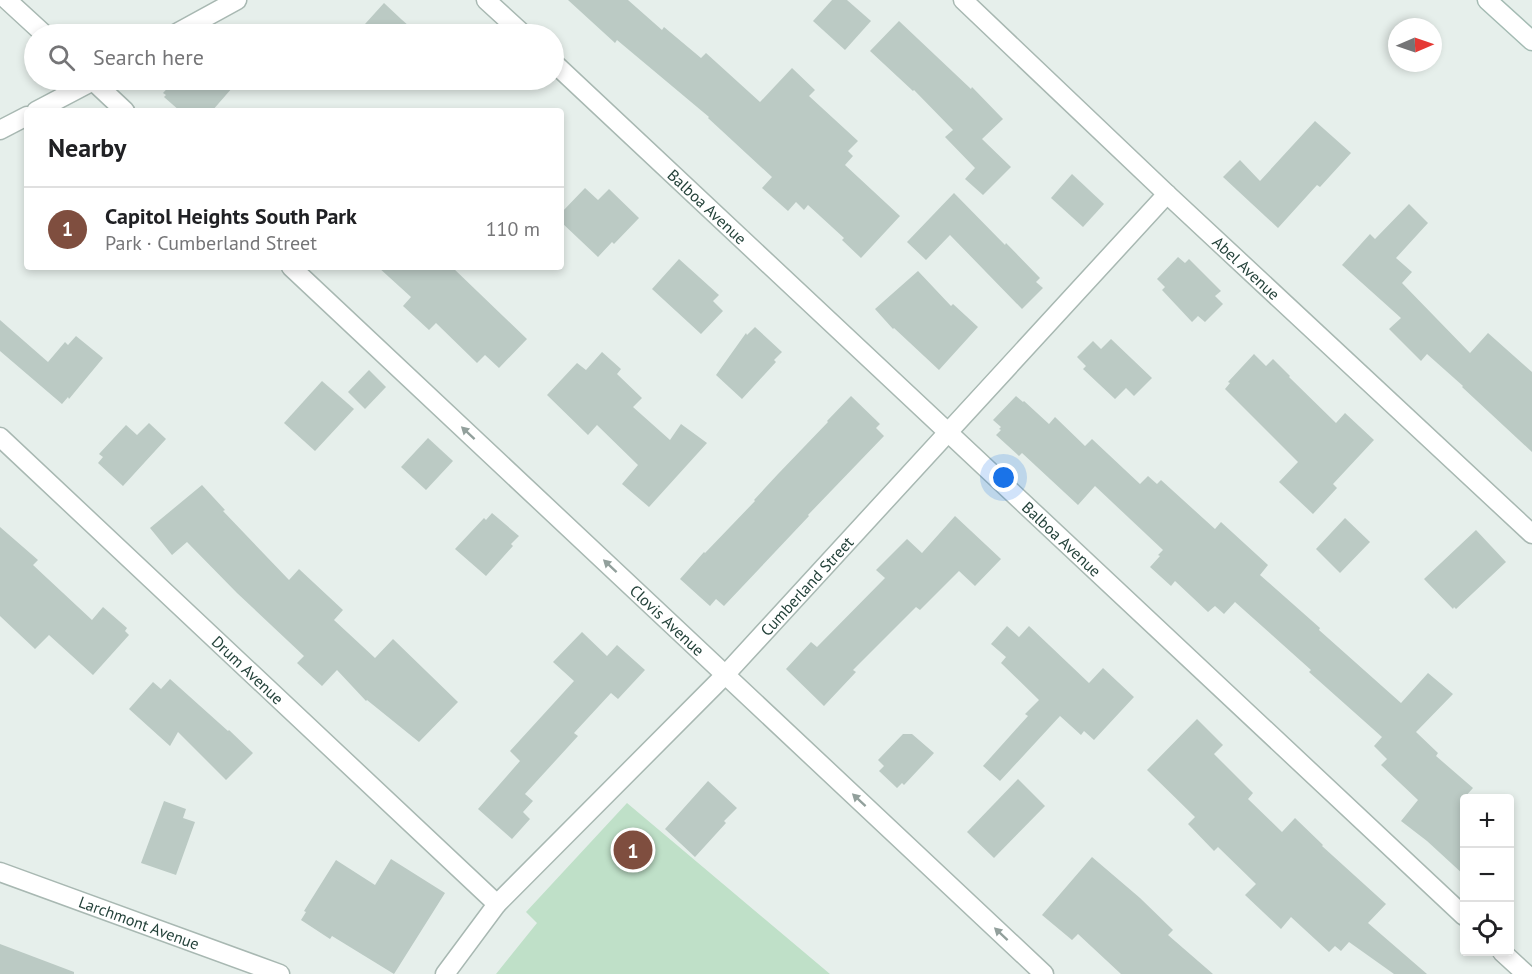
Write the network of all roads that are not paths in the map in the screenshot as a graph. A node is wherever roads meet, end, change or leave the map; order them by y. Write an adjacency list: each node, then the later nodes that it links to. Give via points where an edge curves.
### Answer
1 (7, 0): 6 (street)
2 (237, 0): 7 (street)
3 (486, 0): 8 (street)
4 (963, 0): 17 (street, Abel Avenue)
5 (1487, 0): 9 (street)
6 (33, 24)
7 (193, 24)
8 (512, 24)
9 (1532, 40)
10 (564, 72): 19 (street, Balboa Avenue)
11 (75, 90): 13 (street)
12 (103, 90): 14 (street)
13 (42, 108)
14 (122, 108)
15 (24, 118): 16 (street)
16 (0, 130)
17 (1167, 194): 19 (street, Cumberland Street); 21 (street, Abel Avenue)
18 (294, 270): 22 (street, Clovis Avenue, one-way to 18)
19 (948, 433): 22 (street, Cumberland Street); 25 (street, Balboa Avenue)
20 (0, 437): 24 (street, Drum Avenue)
21 (1532, 534)
22 (725, 675): 24 (street, Cumberland Street); 29 (street, Clovis Avenue, one-way to 22)
23 (0, 872): 27 (street, Larchmont Avenue)
24 (497, 904): 28 (street, Cumberland Street)
25 (1460, 912)
26 (1507, 956): 30 (street)
27 (280, 974)
28 (445, 974)
29 (1044, 974)
30 (1526, 974)

